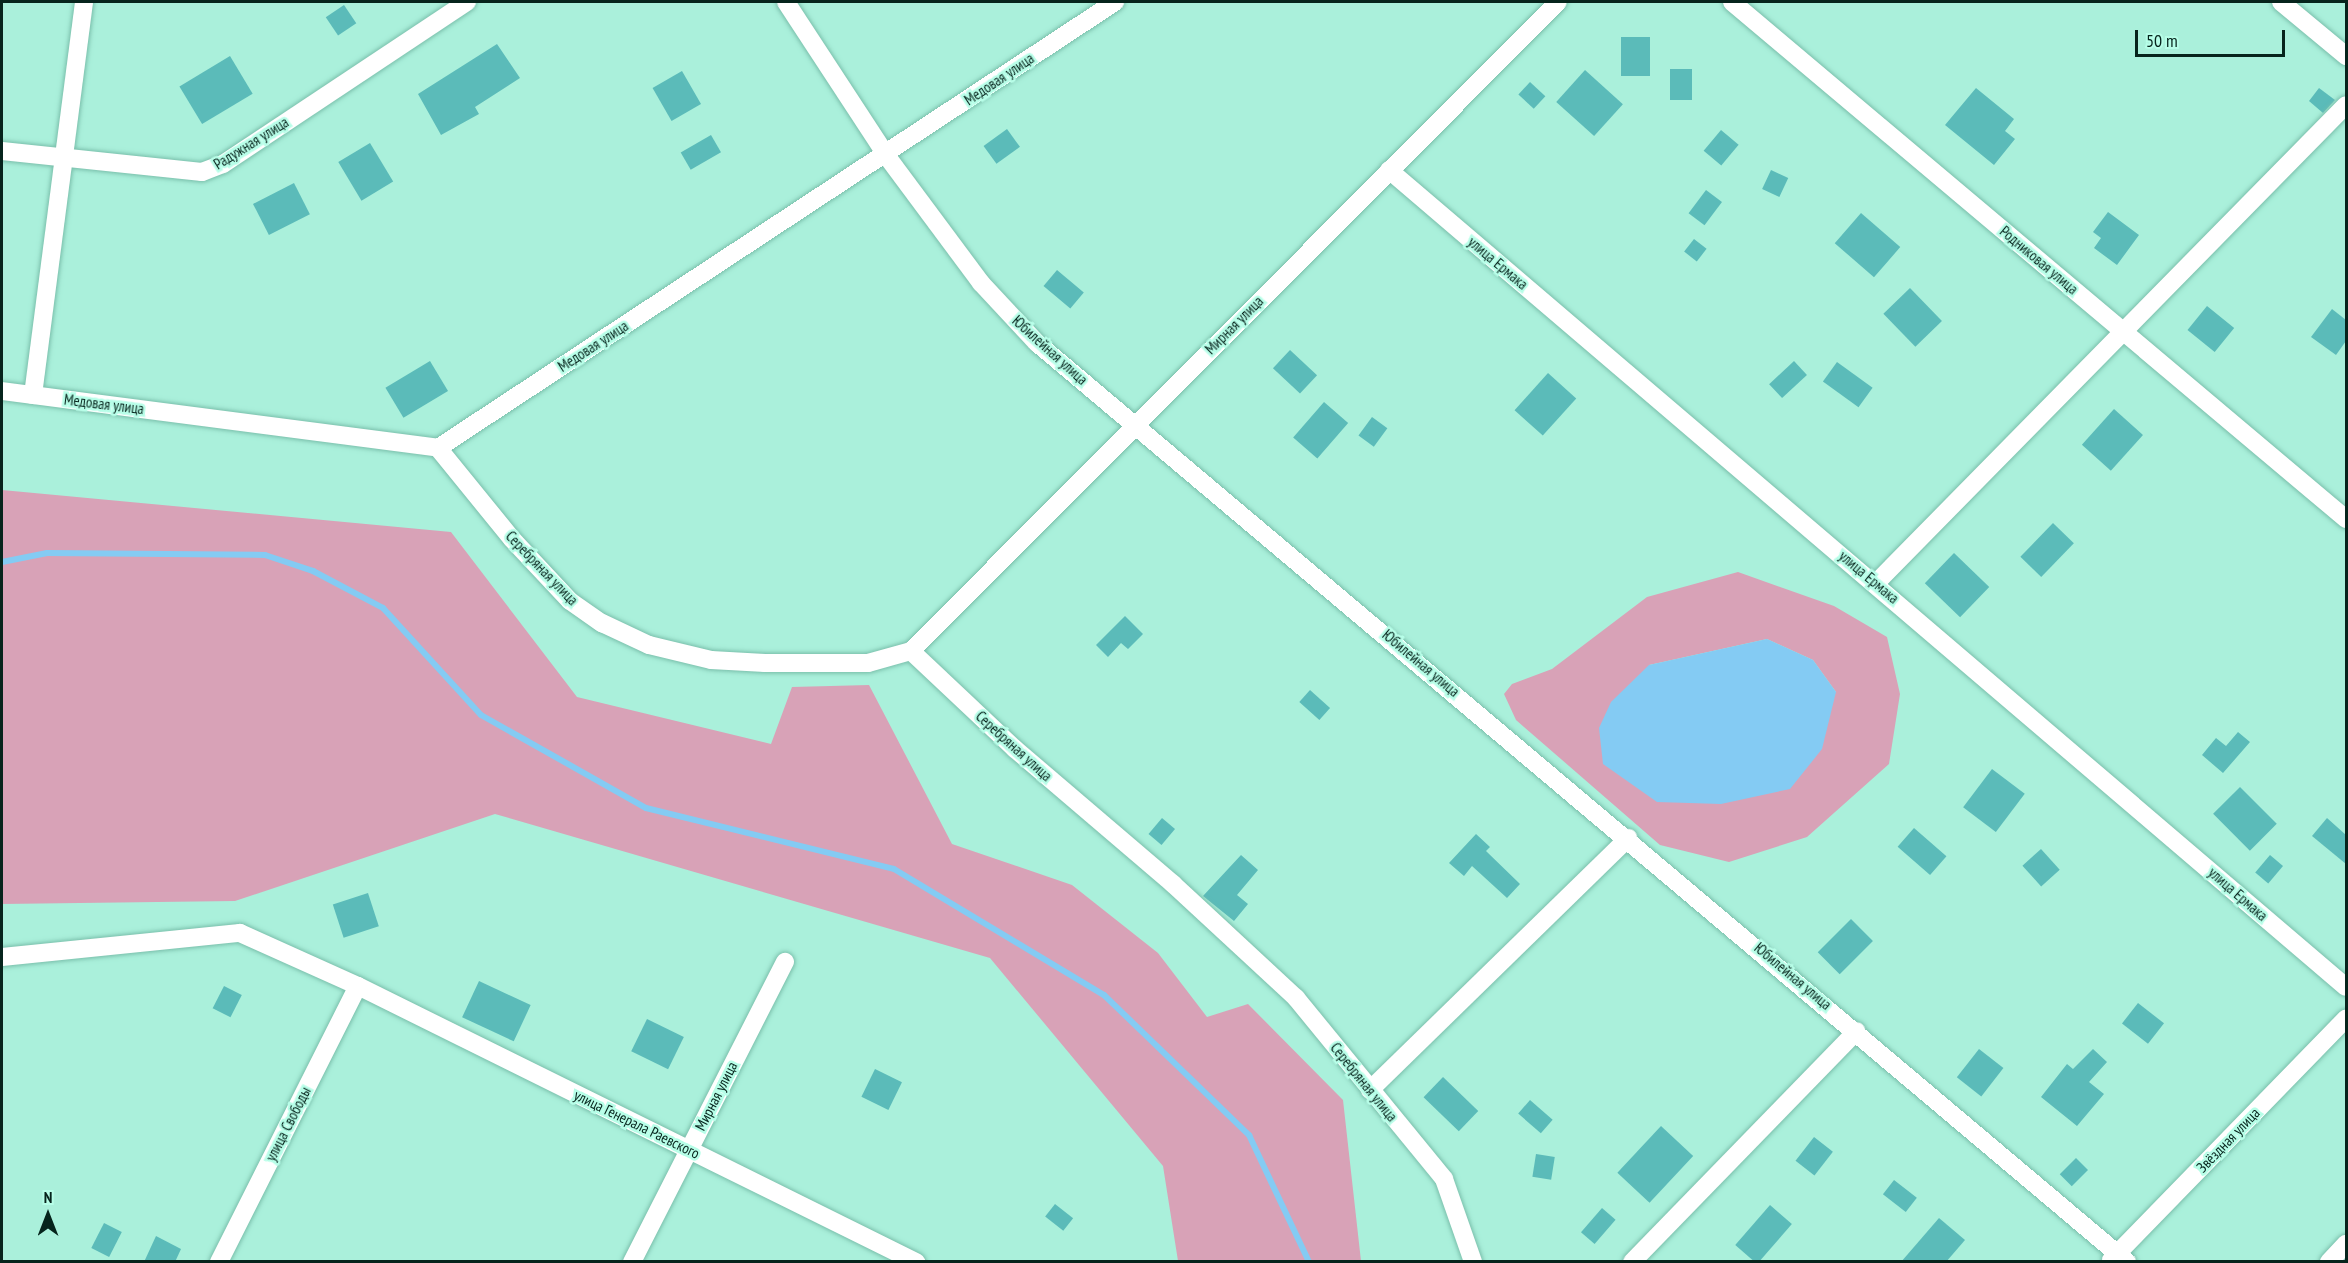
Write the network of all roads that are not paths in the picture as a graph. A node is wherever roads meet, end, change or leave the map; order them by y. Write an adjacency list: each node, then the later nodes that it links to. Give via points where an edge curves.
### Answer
1 (84, 2): 12 (street)
2 (467, 2): 12 (street, Радужная улица, via 223,164 202,172)
3 (786, 2): 11 (street, Юбилейная улица)
4 (1115, 2): 11 (street, Медовая улица)
5 (1558, 2): 13 (street, Мирная улица)
6 (1732, 2): 14 (street, Родниковая улица)
7 (2281, 2): 8 (street)
8 (2346, 56)
9 (2346, 105): 14 (street)
10 (2, 151): 12 (street, Радужная улица)
11 (886, 155): 17 (street, Юбилейная улица, via 1000,305 1037,343); 18 (street, Медовая улица)
12 (66, 159): 16 (street)
13 (1389, 170): 17 (street, Мирная улица); 20 (street, улица Ермака)
14 (2126, 333): 19 (street, Родниковая улица); 20 (street)
15 (2, 391): 16 (street, Медовая улица)
16 (33, 395): 18 (street, Медовая улица)
17 (1135, 423): 21 (street, Мирная улица); 22 (street, Юбилейная улица)
18 (438, 448): 21 (street, Серебряная улица, via 512,539 570,601 602,623 649,645 711,660 765,663 868,663)
19 (2346, 519)
20 (1876, 583): 26 (street, улица Ермака)
21 (911, 651): 29 (street, Серебряная улица, via 1015,749 1173,884 1296,998)
22 (1628, 837): 28 (street, Юбилейная улица); 29 (street)
23 (2, 957): 25 (street, улица Генерала Раевского, via 240,933)
24 (785, 962): 30 (street, Мирная улица)
25 (358, 986): 30 (street, улица Генерала Раевского); 33 (street, улица Свободы)
26 (2346, 987)
27 (2346, 1018): 32 (street, Звёздная улица)
28 (1857, 1031): 32 (street, Юбилейная улица); 37 (street)
29 (1370, 1090): 36 (street, Серебряная улица, via 1444,1179)
30 (689, 1150): 34 (street, Мирная улица); 35 (street, улица Генерала Раевского)
31 (2346, 1244): 38 (street)
32 (2118, 1259)
33 (219, 1262)
34 (632, 1262)
35 (916, 1262)
36 (1473, 1262)
37 (1632, 1262)
38 (2329, 1262)

